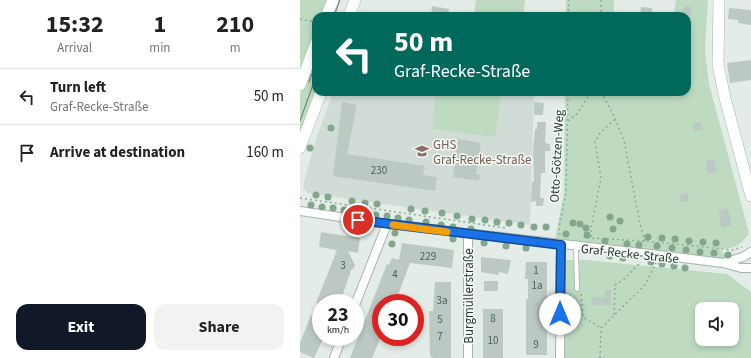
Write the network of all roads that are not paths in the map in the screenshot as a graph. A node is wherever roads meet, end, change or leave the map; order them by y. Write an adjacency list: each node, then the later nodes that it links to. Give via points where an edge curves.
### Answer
1 (333, 0): 4 (street)
2 (355, 0): 5 (street)
3 (719, 0): 10 (street, via 718,65 724,98)
4 (328, 12)
5 (350, 12)
6 (312, 54): 7 (street)
7 (300, 86)
8 (320, 96): 9 (street)
9 (300, 148)
10 (751, 196)
11 (300, 211): 12 (street, Graf-Recke-Straße)
12 (387, 224): 13 (street, Graf-Recke-Straße); 20 (street)
13 (468, 234): 14 (street, Graf-Recke-Straße); 23 (street, Burgmüllerstraße)
14 (561, 245): 15 (street, Graf-Recke-Straße); 24 (street)
15 (576, 247): 17 (street, Graf-Recke-Straße); 19 (lane)
16 (750, 253): 17 (street, Graf-Recke-Straße)
17 (722, 263): 18 (street, Graf-Recke-Straße)
18 (751, 268)
19 (577, 289)
20 (359, 294)
21 (339, 346): 22 (street)
22 (334, 358)
23 (468, 358)
24 (560, 358)

